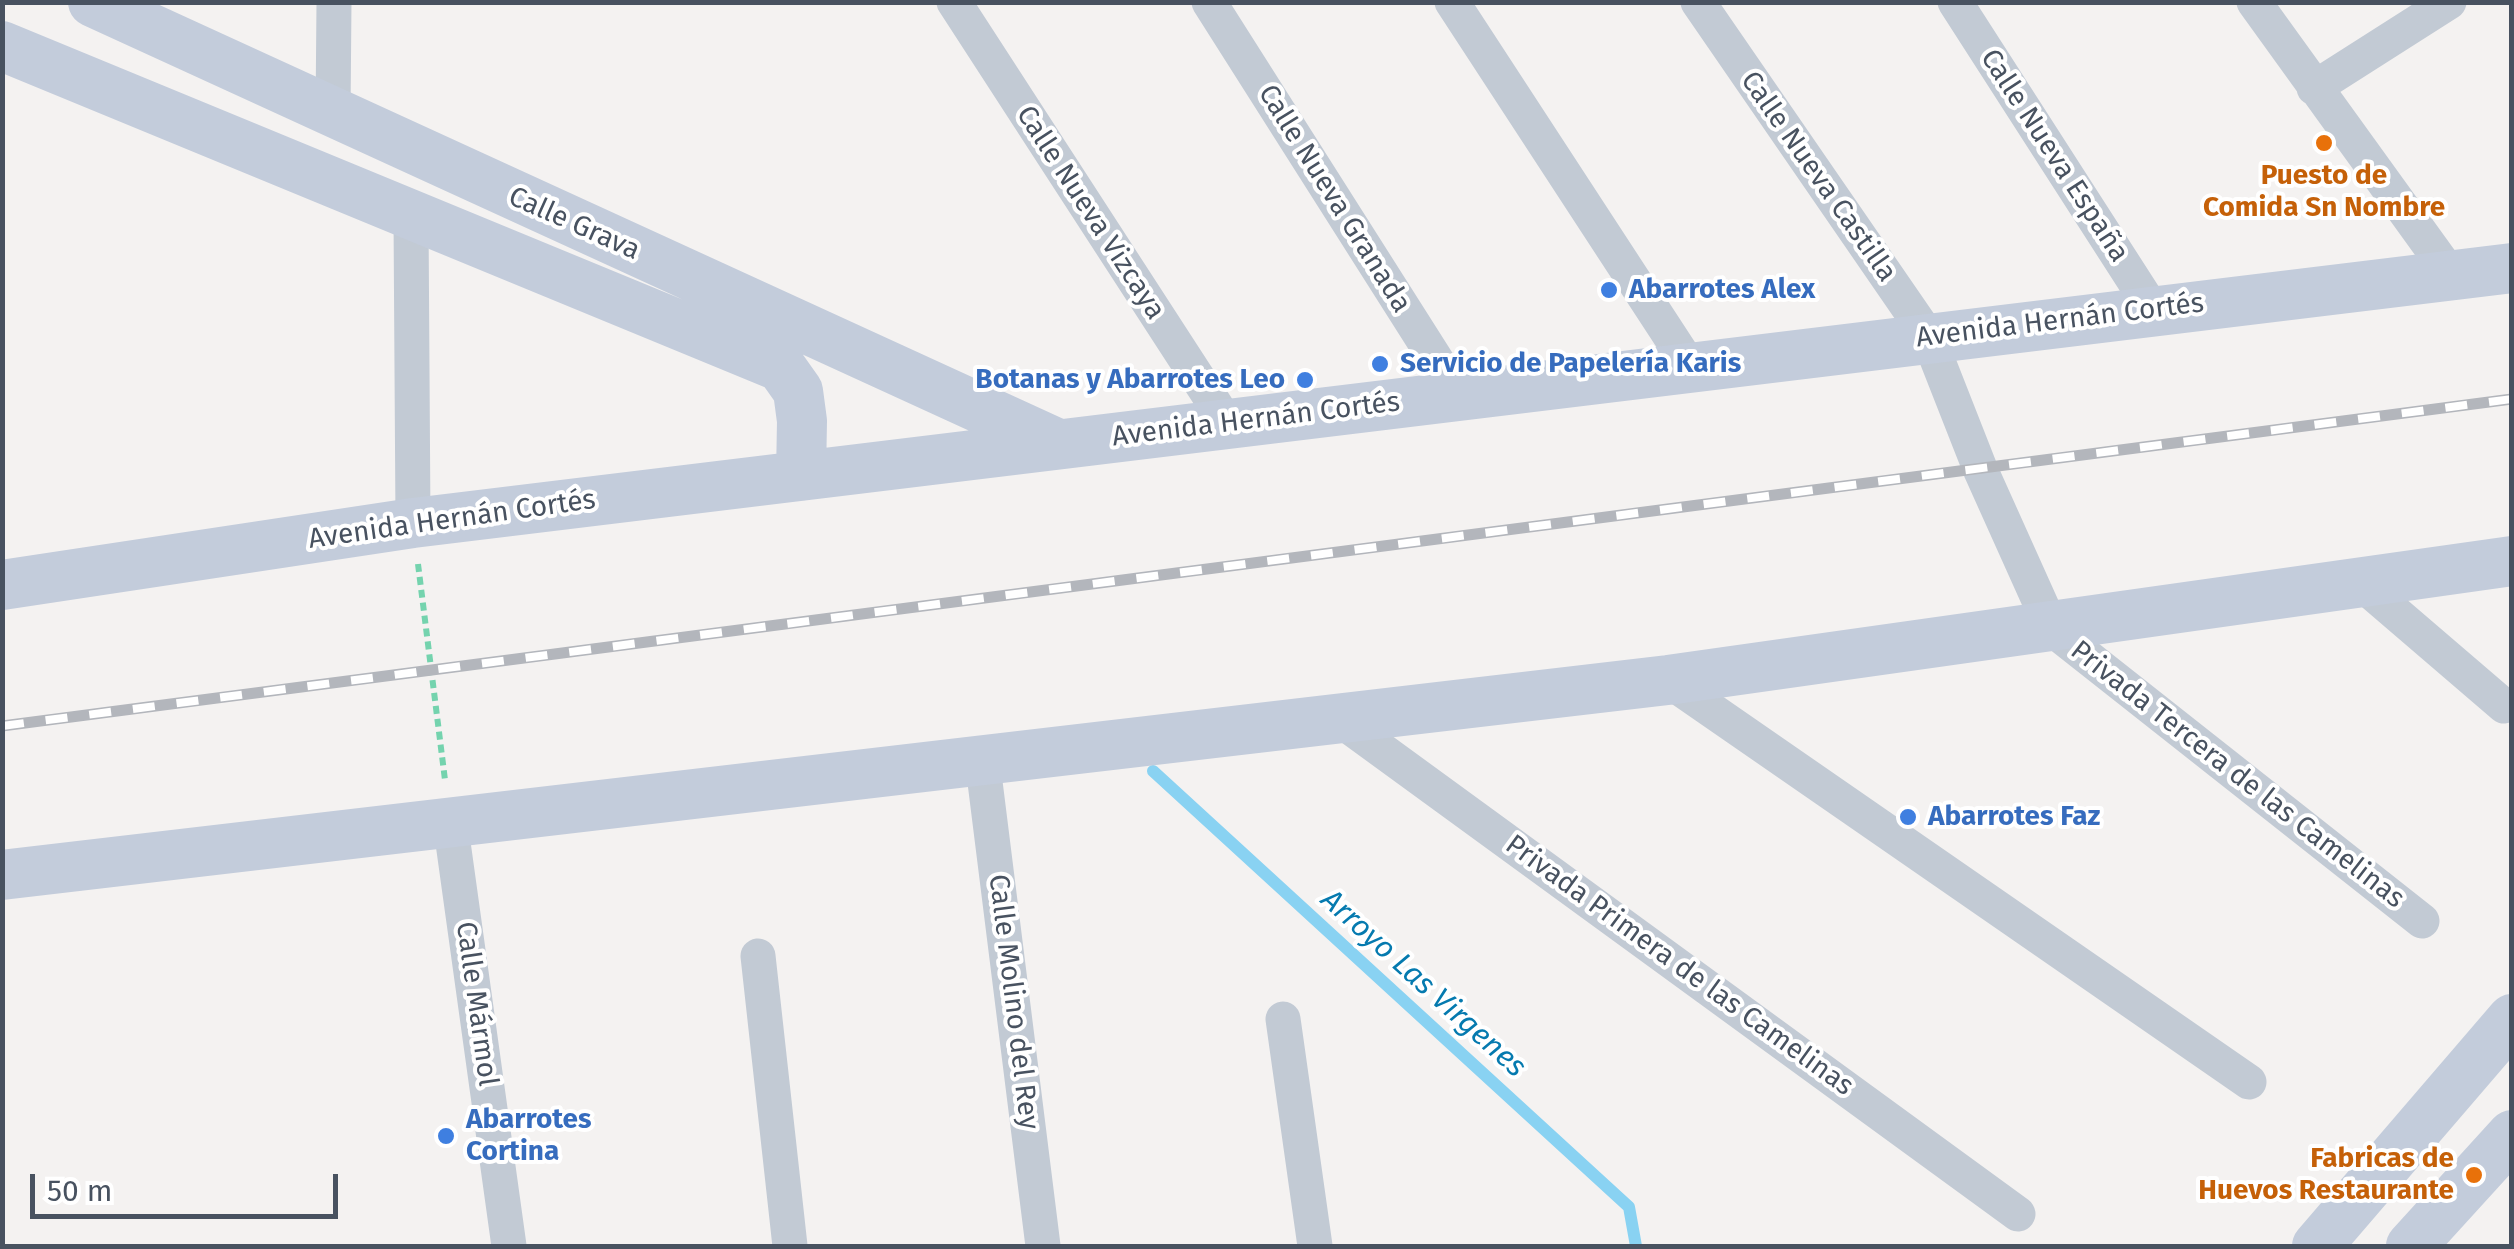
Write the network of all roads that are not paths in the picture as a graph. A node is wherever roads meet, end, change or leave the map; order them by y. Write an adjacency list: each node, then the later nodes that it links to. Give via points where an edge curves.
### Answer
1 (93, 2): 12 (main road, Calle Grava)
2 (334, 2): 12 (street)
3 (954, 2): 20 (street, Calle Nueva Vizcaya)
4 (1208, 2): 19 (street, Calle Nueva Granada)
5 (1452, 2): 18 (street)
6 (1698, 2): 17 (street, Calle Nueva Castilla)
7 (1955, 2): 16 (street, Calle Nueva España)
8 (2254, 2): 11 (street)
9 (2449, 2): 11 (street)
10 (2, 46): 13 (main road, Calle Grava)
11 (2314, 88): 15 (street)
12 (332, 114): 21 (main road, Calle Grava)
13 (411, 217): 22 (main road, Calle Grava, via 781,367 798,392); 23 (street)
14 (2512, 268): 15 (main road, Avenida Hernán Cortés)
15 (2451, 275): 16 (main road, Avenida Hernán Cortés)
16 (2153, 310): 17 (main road, Avenida Hernán Cortés)
17 (1928, 336): 18 (main road, Avenida Hernán Cortés); 27 (street, Calle Nueva Castilla)
18 (1689, 365): 19 (main road, Avenida Hernán Cortés)
19 (1459, 396): 20 (main road, Avenida Hernán Cortés)
20 (1226, 424): 21 (main road, Avenida Hernán Cortés)
21 (1056, 443): 22 (main road, Avenida Hernán Cortés)
22 (801, 476): 23 (main road, Avenida Hernán Cortés)
23 (413, 523): 26 (main road, Avenida Hernán Cortés)
24 (2512, 561): 25 (main road)
25 (2363, 585): 27 (main road); 29 (street)
26 (2, 586)
27 (2052, 628): 28 (main road); 34 (street, Privada Tercera de las Camelinas)
28 (1668, 680): 30 (main road); 38 (street)
29 (2504, 706)
30 (1339, 719): 31 (main road); 40 (street, Privada Primera de las Camelinas)
31 (982, 758): 32 (main road); 43 (street, Calle Molino del Rey)
32 (450, 820): 33 (main road); 41 (street, Calle Mármol)
33 (2, 875)
34 (2422, 921)
35 (758, 956): 42 (street)
36 (1284, 1019): 44 (street)
37 (2512, 1019): 45 (main road)
38 (2249, 1082)
39 (2512, 1135): 46 (main road)
40 (2018, 1214)
41 (510, 1246)
42 (790, 1246)
43 (1043, 1246)
44 (1315, 1246)
45 (2317, 1246)
46 (2411, 1246)

